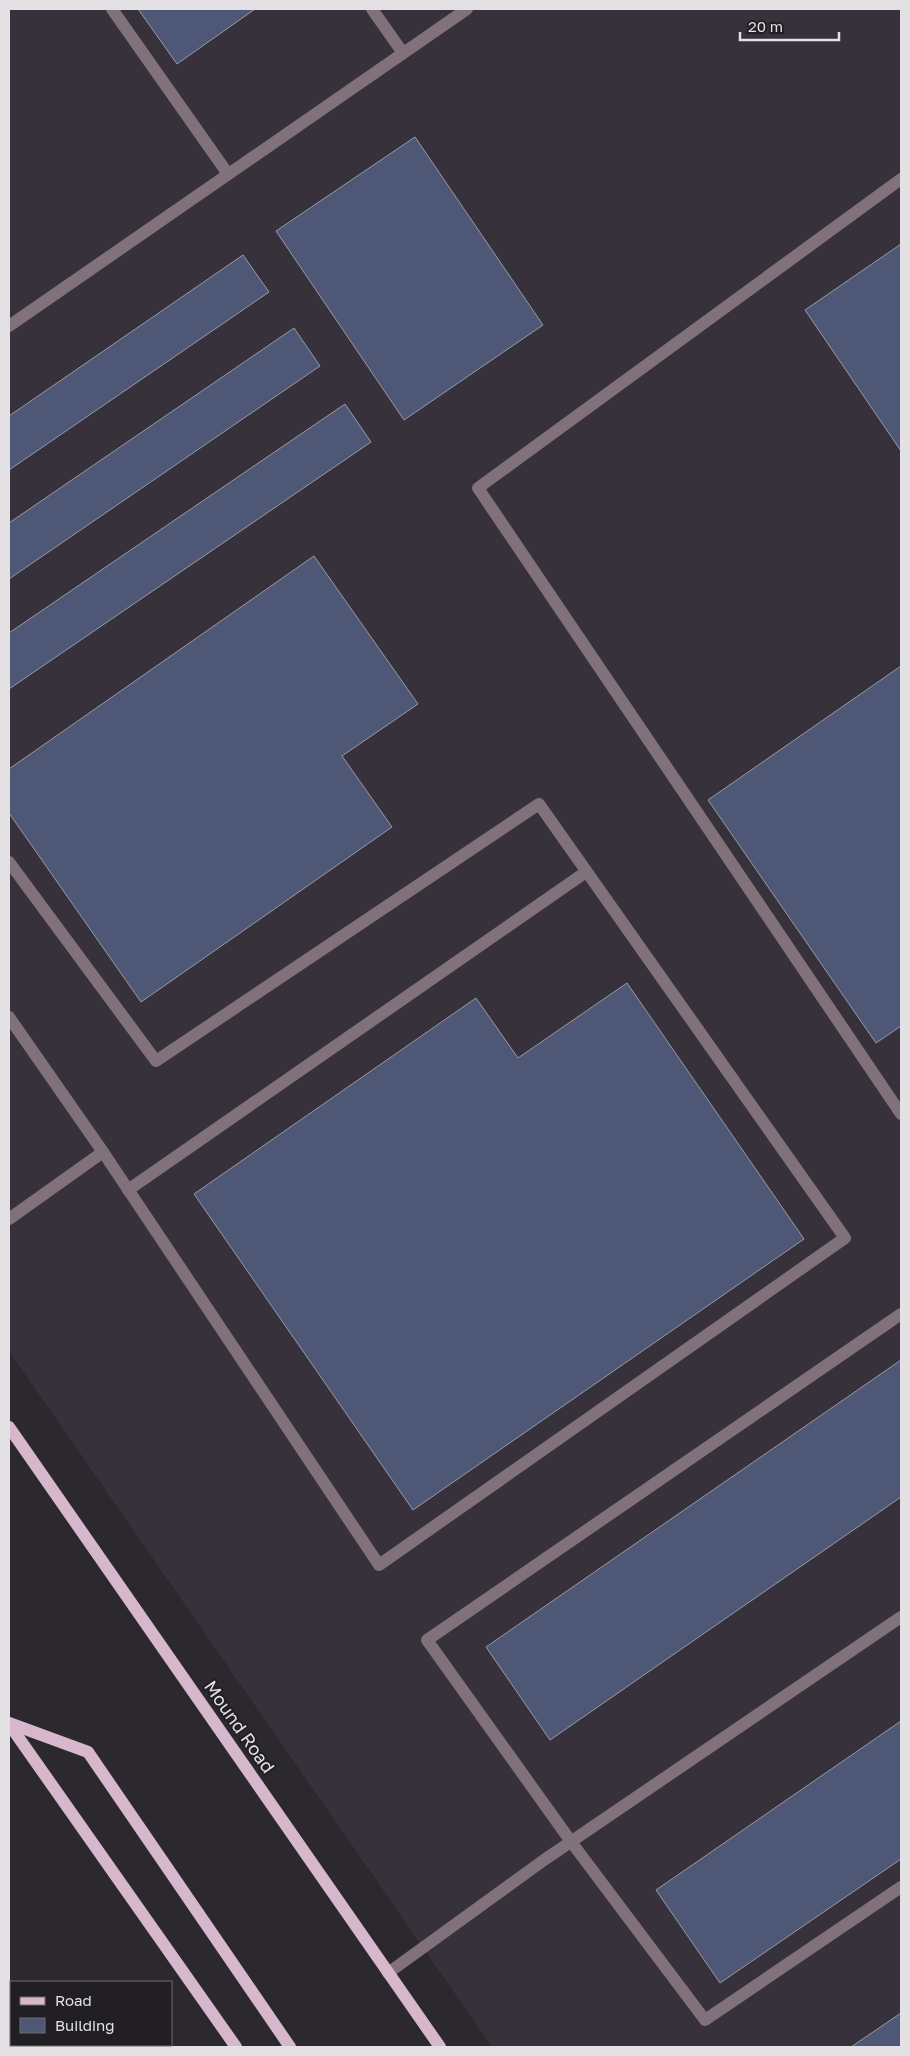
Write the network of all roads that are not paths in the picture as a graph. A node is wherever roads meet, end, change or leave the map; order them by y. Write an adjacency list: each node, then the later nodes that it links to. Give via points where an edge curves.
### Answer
1 (112, 9): 5 (lane)
2 (372, 9): 4 (lane)
3 (466, 9): 4 (lane)
4 (403, 52): 5 (lane)
5 (228, 174): 7 (lane)
6 (901, 179): 11 (lane, via 478,488)
7 (9, 326)
8 (9, 862): 9 (lane, via 156,1061 539,804)
9 (586, 872): 13 (lane); 13 (lane, via 845,1238 379,1565)
10 (9, 1017): 12 (lane)
11 (901, 1114)
12 (103, 1152): 13 (lane); 14 (lane)
13 (128, 1190)
14 (9, 1219)
15 (901, 1314): 19 (lane, via 427,1640)
16 (9, 1427): 21 (main road, Mound Road)
17 (901, 1617): 19 (lane)
18 (9, 1724): 22 (main road); 23 (main road, via 88,1752)
19 (572, 1842): 20 (lane, via 705,2020); 21 (lane)
20 (901, 1887)
21 (388, 1973): 24 (main road, Mound Road)
22 (236, 2047)
23 (290, 2047)
24 (440, 2047)

